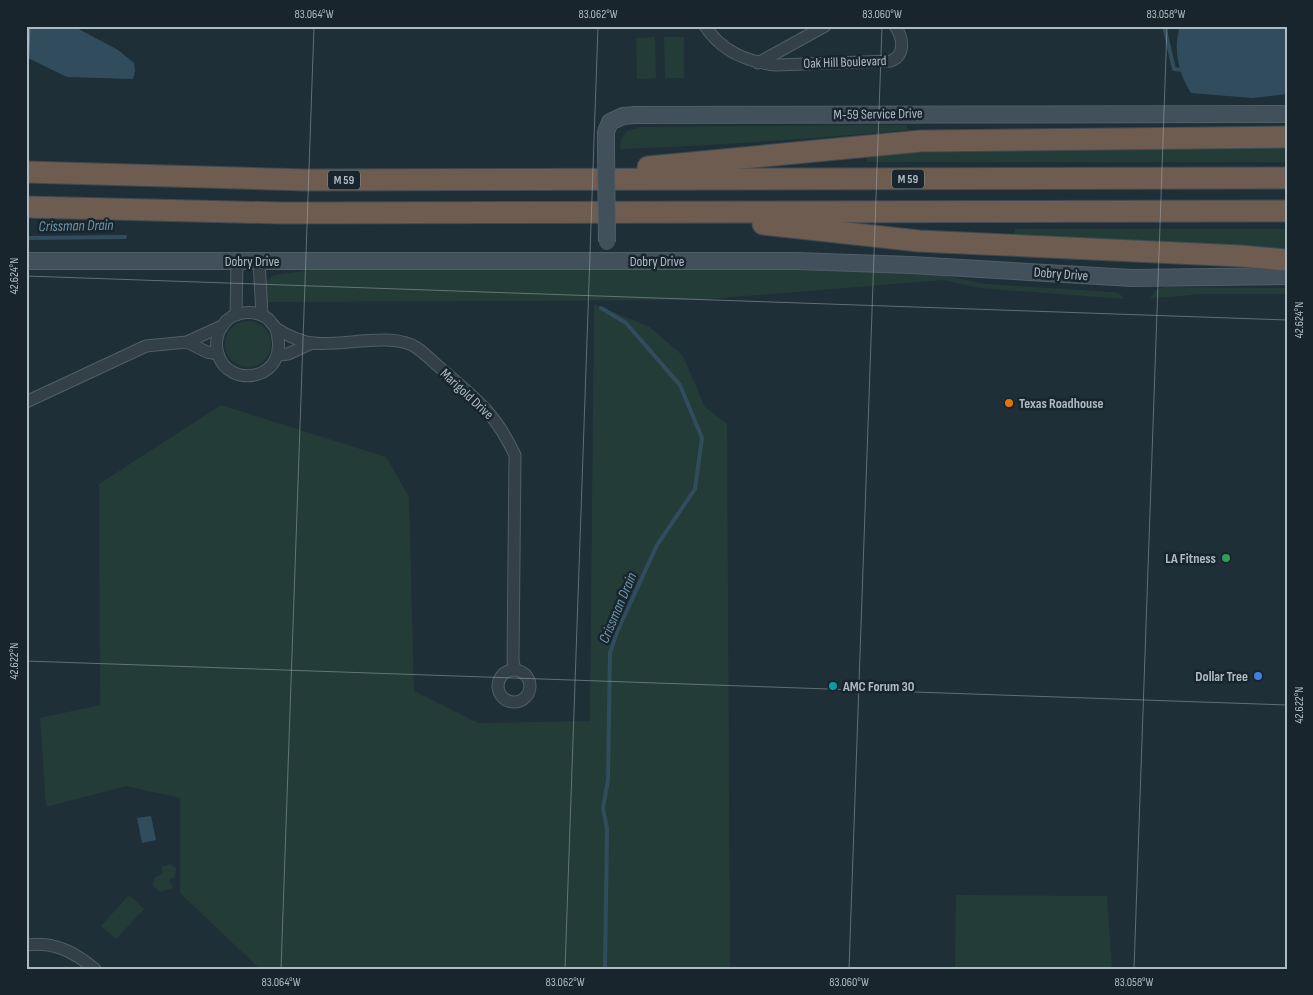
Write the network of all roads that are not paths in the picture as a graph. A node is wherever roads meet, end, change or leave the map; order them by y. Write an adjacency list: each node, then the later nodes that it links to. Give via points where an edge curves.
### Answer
1 (705, 26): 4 (street, Oak Hill Boulevard, via 734,54)
2 (824, 26): 4 (street, Oak Hill Boulevard)
3 (895, 26): 4 (street, Oak Hill Boulevard, via 902,44 900,53 891,61)
4 (758, 63)
5 (1287, 114): 17 (street, M-59 Service Drive, bridge, via 623,116 610,122 606,132)
6 (1287, 137): 9 (highway, via 922,141)
7 (26, 172): 9 (highway, M 59, via 238,179)
8 (1287, 178): 9 (highway, M 59)
9 (530, 180)
10 (26, 207): 12 (highway, via 281,213)
11 (1287, 211): 12 (highway)
12 (656, 212): 13 (highway, via 918,241)
13 (1287, 260)
14 (26, 261): 15 (street, Dobry Drive)
15 (238, 261): 16 (street, Dobry Drive); 19 (street)
16 (259, 261): 17 (street, Dobry Drive); 20 (street)
17 (606, 261): 18 (street, Dobry Drive, via 846,262 1132,278)
18 (1287, 276)
19 (236, 315): 20 (street); 21 (street)
20 (262, 315): 22 (street, Marigold Drive)
21 (222, 326): 23 (street); 25 (street, via 217,340)
22 (276, 329): 24 (street, Marigold Drive); 26 (street, via 280,342)
23 (187, 342): 25 (street, Marigold Drive); 27 (street, via 146,346)
24 (312, 343): 26 (street, Marigold Drive); 28 (street, Marigold Drive, via 400,341 416,348 484,406 502,429 515,455)
25 (218, 354): 26 (street, Marigold Drive, via 230,370 248,376 267,370)
26 (278, 355)
27 (26, 402)
28 (515, 670)
29 (26, 945): 30 (street, via 60,947)
30 (95, 969)

